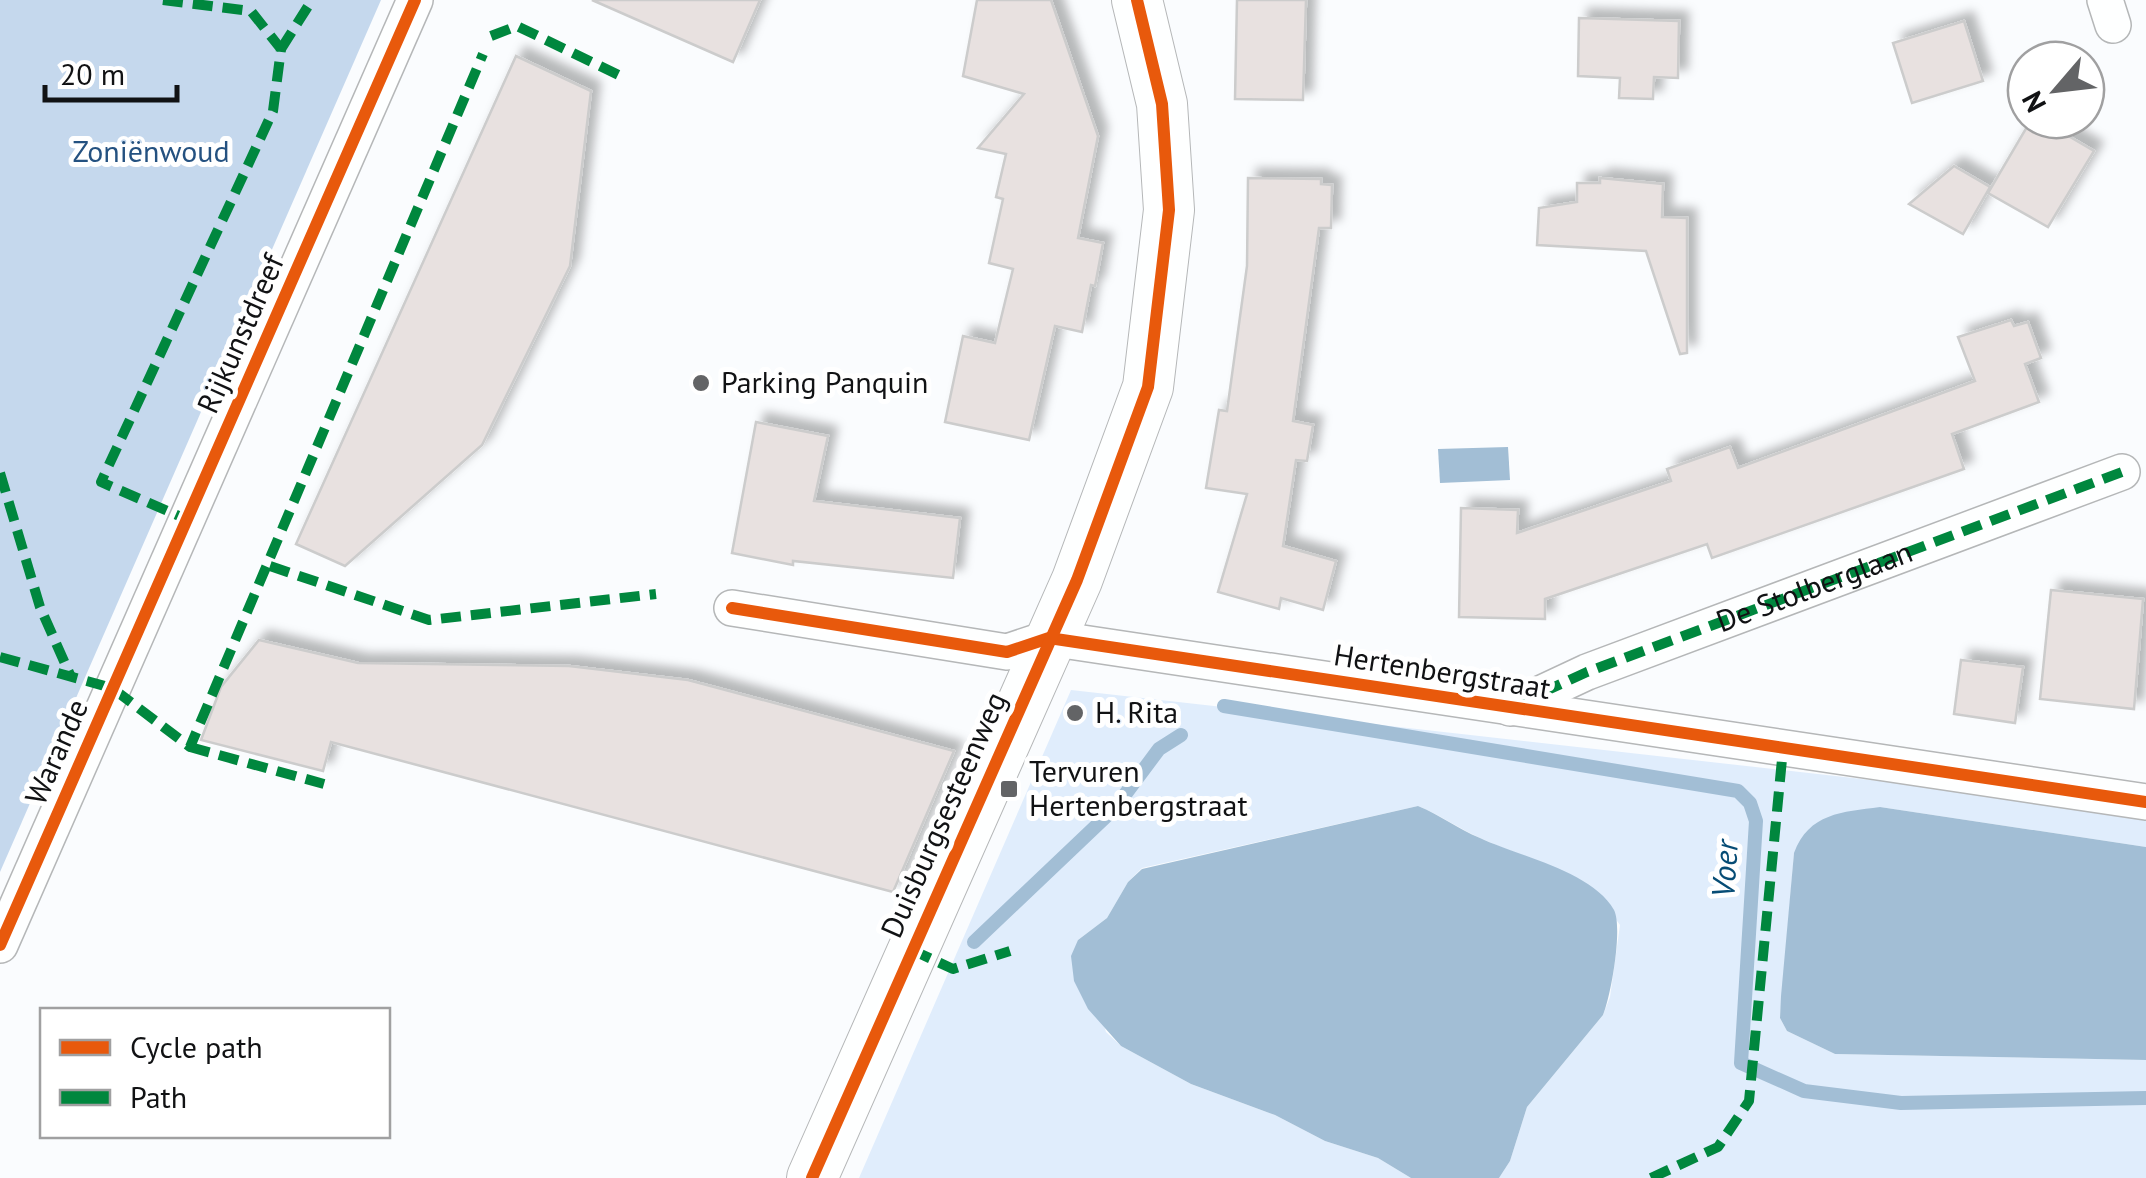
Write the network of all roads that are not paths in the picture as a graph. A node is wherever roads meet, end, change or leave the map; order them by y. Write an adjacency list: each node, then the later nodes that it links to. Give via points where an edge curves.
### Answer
1 (415, 0): 6 (street, Rijkunstdreef)
2 (1137, 0): 5 (street, Duisburgsesteenweg, via 1163,118 1170,210 1162,299 1148,388 1125,460)
3 (2122, 472): 7 (street, De Stolberglaan, via 1587,672)
4 (732, 608): 5 (street, Hertenbergstraat, via 1007,652)
5 (1049, 638): 7 (street, Hertenbergstraat); 10 (street, Duisburgsesteenweg)
6 (112, 688): 9 (street, Warande)
7 (1510, 708): 8 (street, Hertenbergstraat)
8 (2146, 802)
9 (0, 946)
10 (812, 1178)

